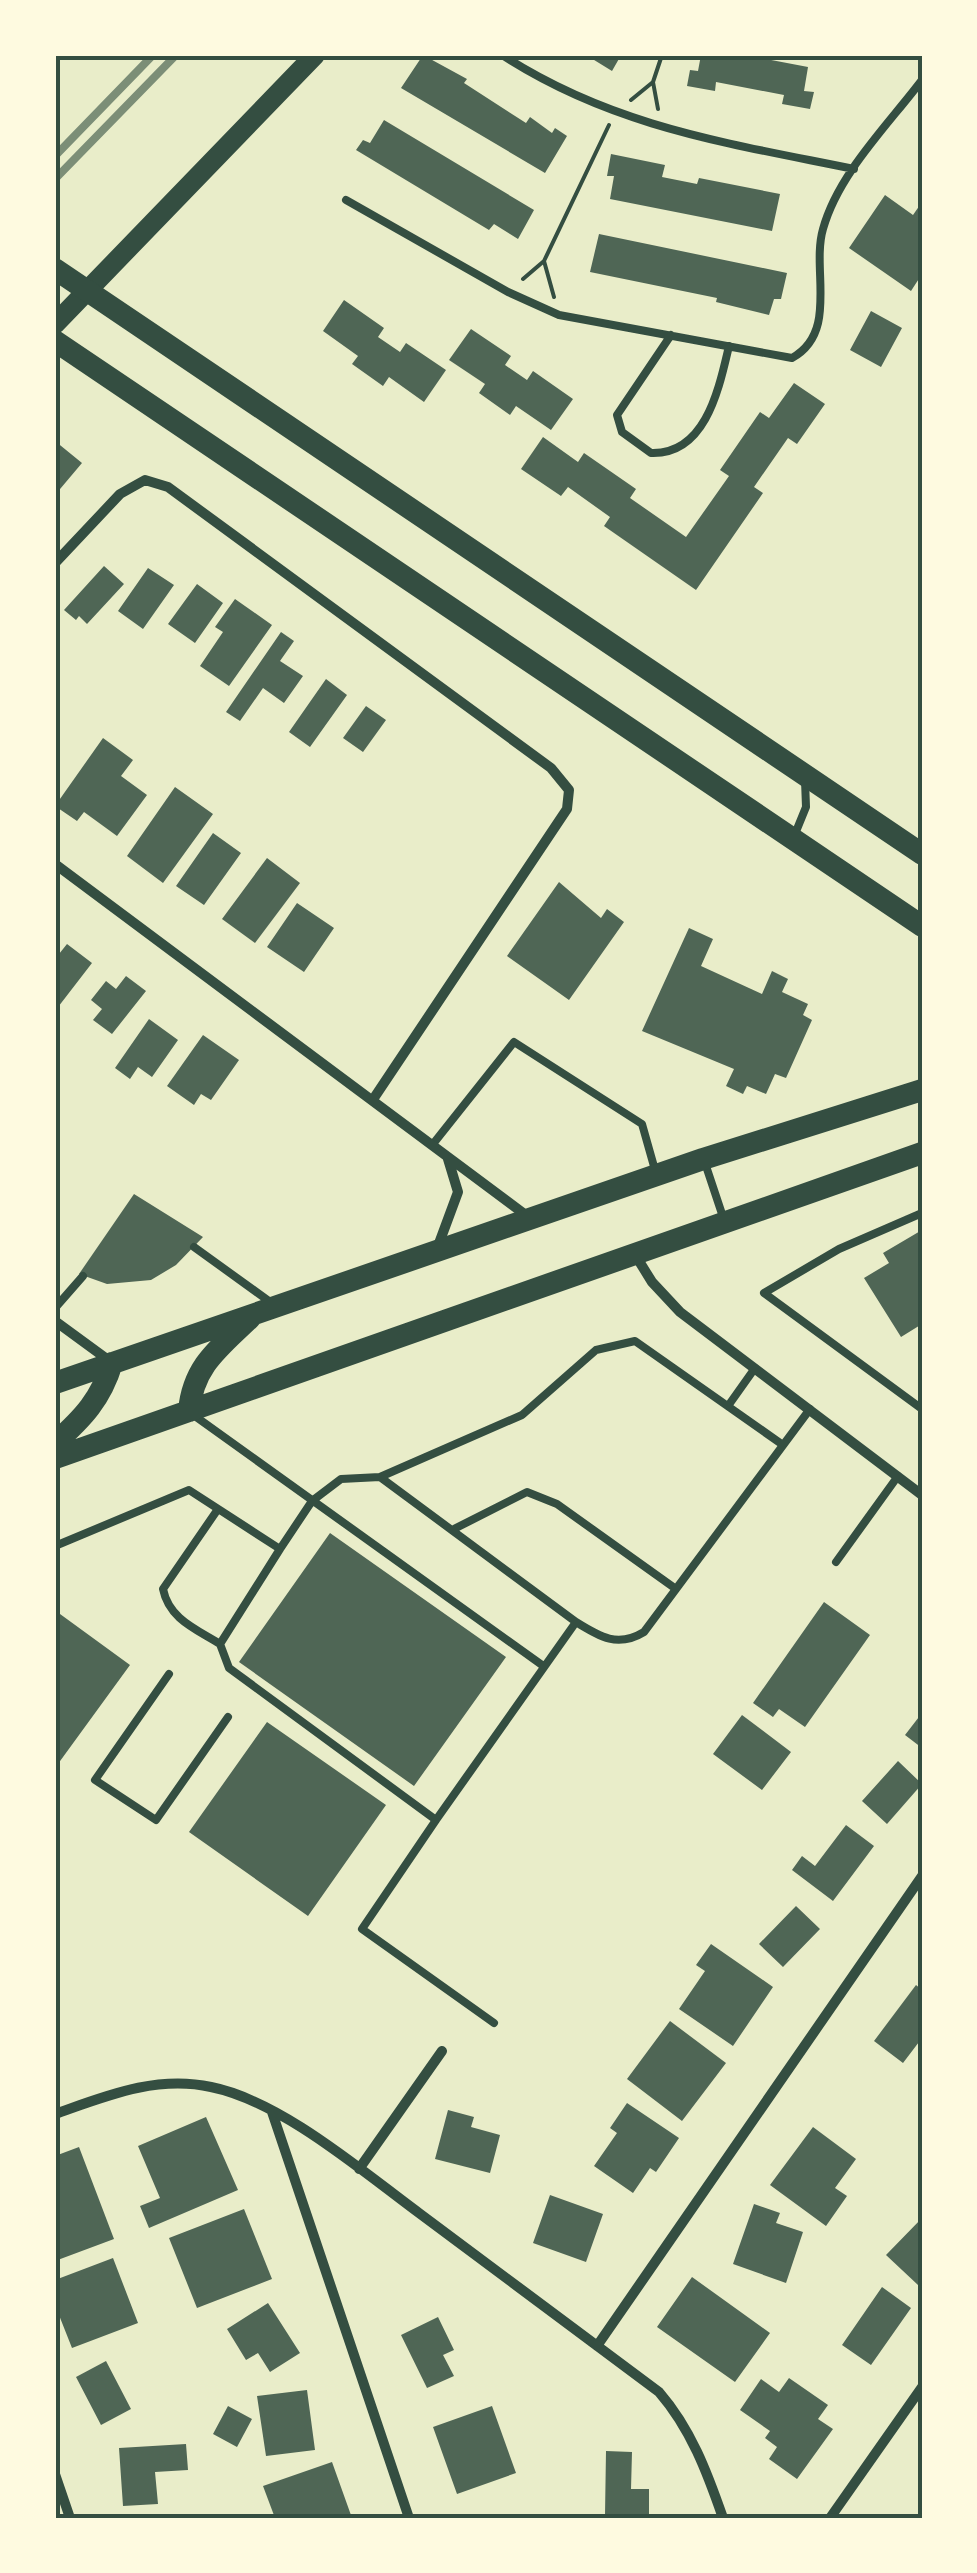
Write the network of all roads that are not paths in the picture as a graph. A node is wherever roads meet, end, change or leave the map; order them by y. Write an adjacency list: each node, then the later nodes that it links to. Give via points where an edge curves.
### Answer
1 (315, 55): 7 (main road)
2 (502, 55): 4 (lane, via 614,114)
3 (922, 80): 4 (lane)
4 (854, 170): 11 (lane, via 822,231 819,320 804,351 792,358)
5 (346, 200): 9 (lane, via 559,315)
6 (55, 268): 7 (main road)
7 (90, 292): 8 (main road); 13 (main road)
8 (55, 324)
9 (671, 336): 11 (lane); 11 (lane, via 617,415 622,432 651,453 680,448 694,434 718,390)
10 (55, 341): 14 (main road)
11 (729, 346)
12 (55, 563): 19 (street, via 120,494 146,480 168,487 551,768 569,790 567,809)
13 (805, 774): 14 (lane, via 806,807); 15 (main road)
14 (793, 838): 17 (main road)
15 (922, 854)
16 (55, 864): 19 (street)
17 (922, 926)
18 (922, 1090): 23 (main road)
19 (374, 1098): 20 (street)
20 (433, 1144): 22 (street); 24 (lane, via 514,1042 642,1124)
21 (922, 1153): 27 (main road)
22 (446, 1154): 26 (street); 30 (street, via 458,1192)
23 (704, 1159): 24 (main road); 27 (lane)
24 (656, 1175): 26 (main road)
25 (922, 1214): 40 (lane, via 839,1249 764,1293)
26 (531, 1219): 30 (main road)
27 (724, 1220): 29 (main road)
28 (194, 1247): 33 (lane)
29 (634, 1252): 36 (street, via 680,1312); 41 (main road)
30 (434, 1253): 33 (main road)
31 (84, 1276): 32 (lane)
32 (55, 1308)
33 (266, 1310): 35 (main road); 41 (main road, via 200,1366)
34 (55, 1321): 35 (street)
35 (112, 1362): 37 (main road); 42 (main road, via 104,1392)
36 (755, 1368): 38 (lane); 39 (street)
37 (55, 1383)
38 (728, 1406): 43 (lane); 46 (lane, via 635,1340 596,1350 522,1415)
39 (810, 1409): 43 (lane); 45 (street)
40 (922, 1409)
41 (189, 1411): 44 (main road); 48 (lane)
42 (55, 1444)
43 (783, 1445): 54 (lane)
44 (55, 1458)
45 (898, 1476): 47 (street); 53 (lane)
46 (380, 1477): 48 (lane, via 341,1479); 50 (lane)
47 (922, 1494)
48 (312, 1501): 52 (lane); 57 (lane)
49 (218, 1509): 51 (lane, via 188,1490); 52 (lane); 56 (lane, via 162,1589 180,1620)
50 (452, 1530): 54 (lane, via 527,1492 557,1504); 55 (lane)
51 (55, 1546)
52 (280, 1549): 56 (lane)
53 (836, 1562)
54 (676, 1589): 55 (lane, via 629,1642 603,1638)
55 (576, 1622): 57 (lane)
56 (220, 1644): 60 (lane, via 230,1668)
57 (542, 1665): 60 (lane)
58 (168, 1674): 59 (lane, via 95,1780 156,1820)
59 (228, 1718)
60 (436, 1820): 62 (lane, via 362,1929)
61 (922, 1876): 67 (street)
62 (494, 2023)
63 (442, 2051): 66 (street)
64 (272, 2112): 65 (street, via 233,2092 172,2084 135,2087); 66 (street); 71 (street)
65 (55, 2114)
66 (359, 2169): 67 (street)
67 (598, 2346): 72 (street, via 679,2415)
68 (922, 2387): 73 (street)
69 (55, 2474): 70 (street)
70 (70, 2518)
71 (409, 2518)
72 (723, 2518)
73 (830, 2518)

